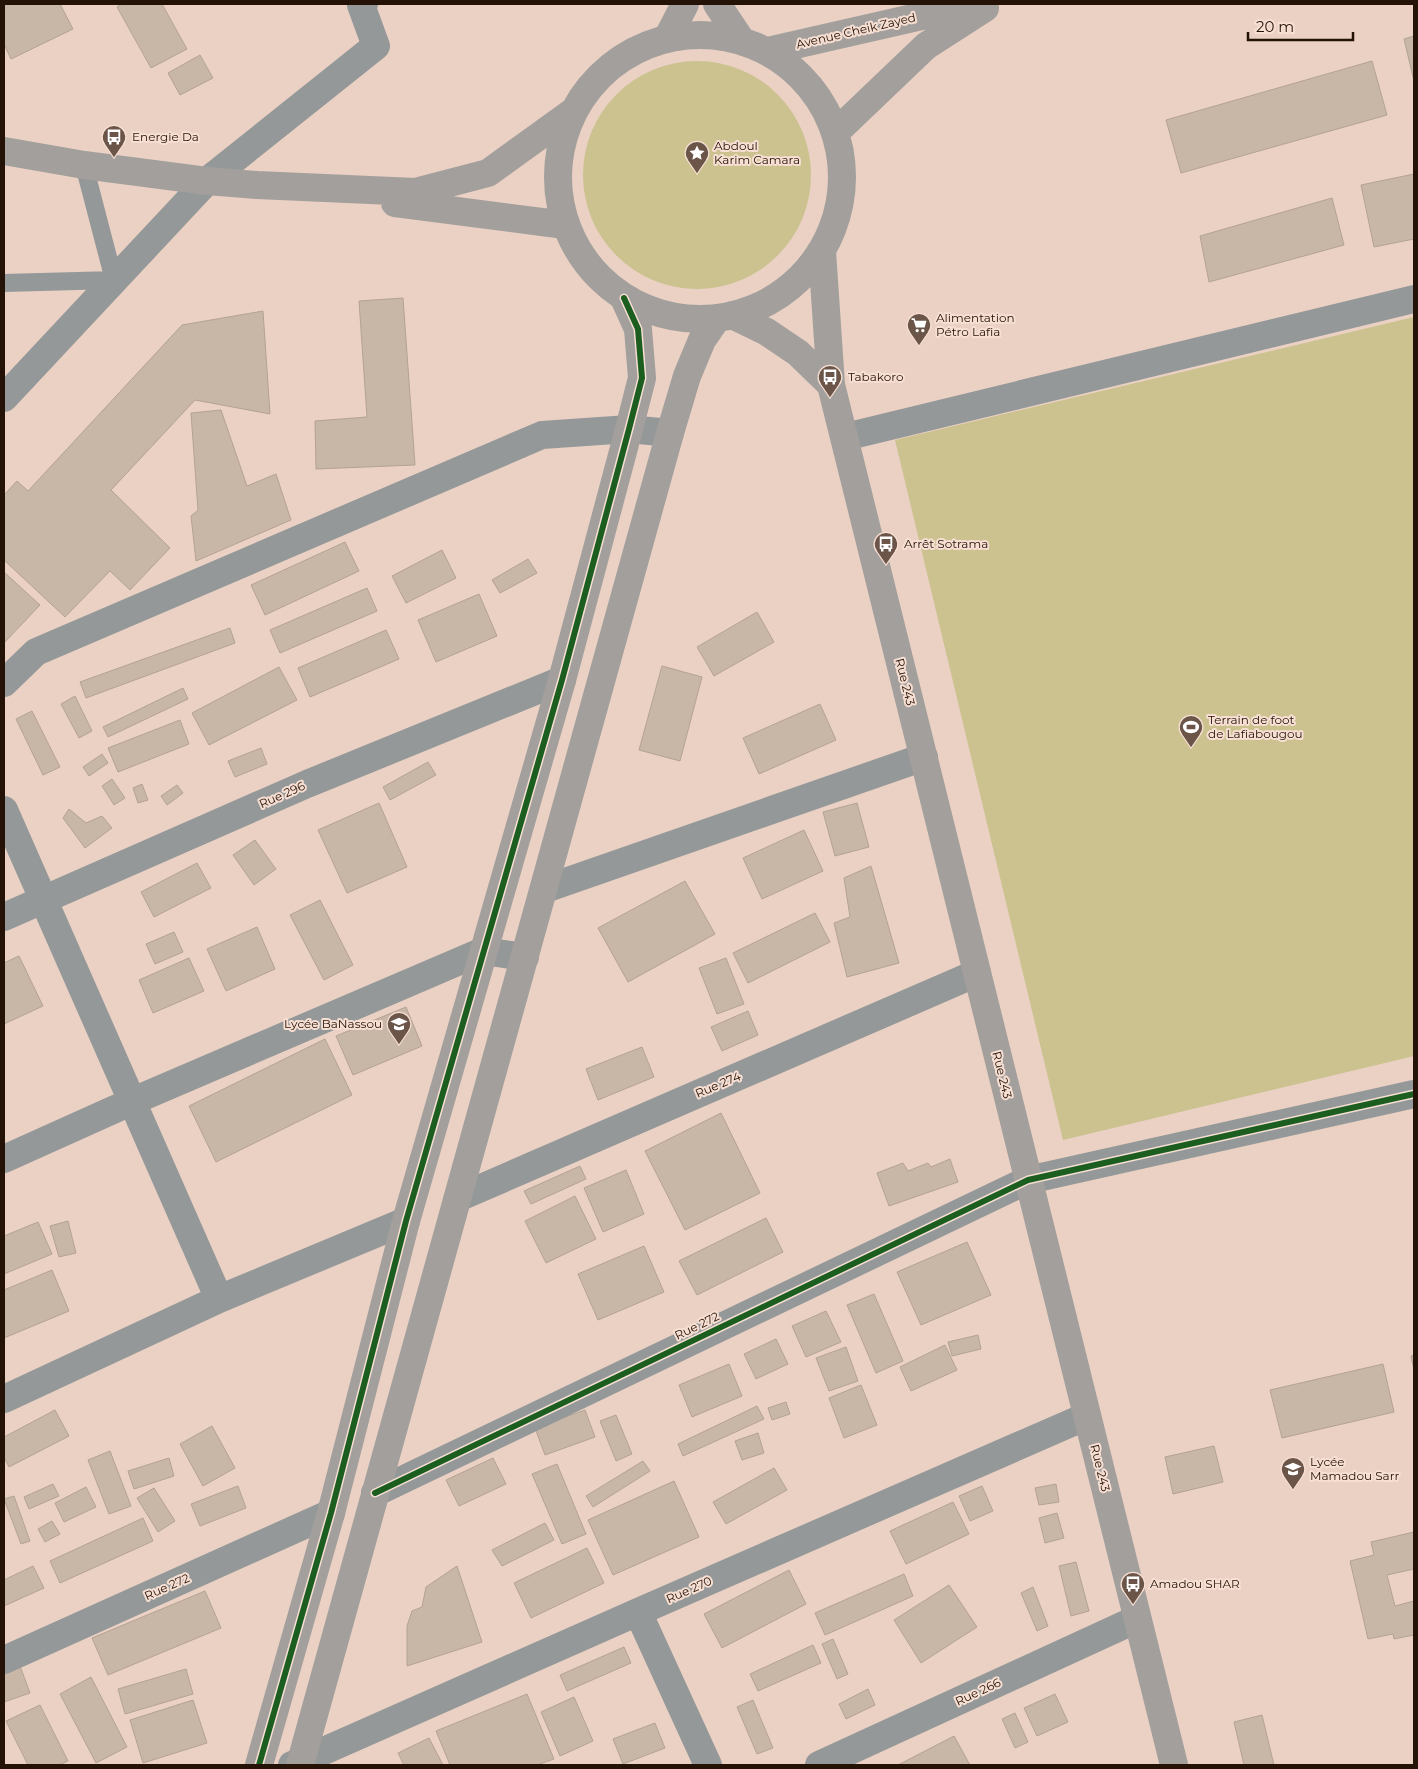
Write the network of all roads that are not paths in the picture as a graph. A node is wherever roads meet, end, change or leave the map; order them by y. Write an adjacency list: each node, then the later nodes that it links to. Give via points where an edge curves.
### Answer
1 (364, 4): 13 (street, via 361,5 376,46)
2 (685, 4): 6 (street)
3 (717, 4): 7 (street)
4 (974, 4): 8 (street, Avenue Cheik Zayed)
5 (991, 4): 10 (street, via 926,46)
6 (668, 38): 7 (street, via 705,34); 9 (street, via 629,53 596,79)
7 (741, 40): 8 (street)
8 (768, 52): 10 (street, via 810,85)
9 (571, 113): 14 (street, via 488,173 415,192); 15 (street, via 557,168)
10 (835, 133): 16 (street, via 843,173 838,213)
11 (4, 151): 12 (street)
12 (84, 165): 13 (street); 17 (lane)
13 (207, 181): 14 (street); 17 (street)
14 (256, 185): 15 (street)
15 (565, 225): 19 (street, via 588,266)
16 (822, 251): 21 (street, via 798,280 775,297); 22 (street, Rue 243)
17 (114, 280): 18 (lane); 23 (street)
18 (4, 283)
19 (624, 298): 21 (street, via 654,312 684,318); 24 (street, via 638,329 642,378)
20 (1414, 299): 26 (street)
21 (724, 316): 22 (street, via 767,332 798,353); 25 (street, via 702,340 690,367)
22 (831, 384): 26 (street, Rue 243)
23 (4, 398)
24 (630, 429): 25 (street); 27 (street); 28 (street, via 542,435 36,652)
25 (670, 433): 31 (street)
26 (845, 437): 29 (street, Rue 243)
27 (562, 680): 32 (street, Rue 296, via 307,784); 34 (street)
28 (4, 683)
29 (924, 757): 31 (street); 36 (street, Rue 243)
30 (4, 810): 32 (street)
31 (544, 889): 35 (street)
32 (42, 900): 33 (street, Rue 296); 38 (street)
33 (4, 917)
34 (483, 951): 35 (street); 38 (street); 42 (street)
35 (525, 957): 41 (street)
36 (977, 973): 40 (street, Rue 243); 41 (street, Rue 274)
37 (1414, 1094): 40 (street, Rue 272)
38 (133, 1101): 39 (street); 43 (street)
39 (4, 1159)
40 (1028, 1180): 45 (street, Rue 243); 46 (street, Rue 272)
41 (458, 1198): 46 (street)
42 (406, 1221): 43 (street); 47 (street)
43 (219, 1299): 44 (street)
44 (4, 1399)
45 (1087, 1416): 48 (street, Rue 270); 49 (street, Rue 243)
46 (375, 1493): 51 (street)
47 (331, 1513): 50 (street, Rue 272); 52 (street)
48 (638, 1612): 51 (street, Rue 270); 53 (street)
49 (1137, 1619): 54 (street, Rue 266); 55 (street, Rue 243)
50 (4, 1660)
51 (298, 1764)
52 (259, 1765)
53 (708, 1765)
54 (819, 1765)
55 (1174, 1765)

